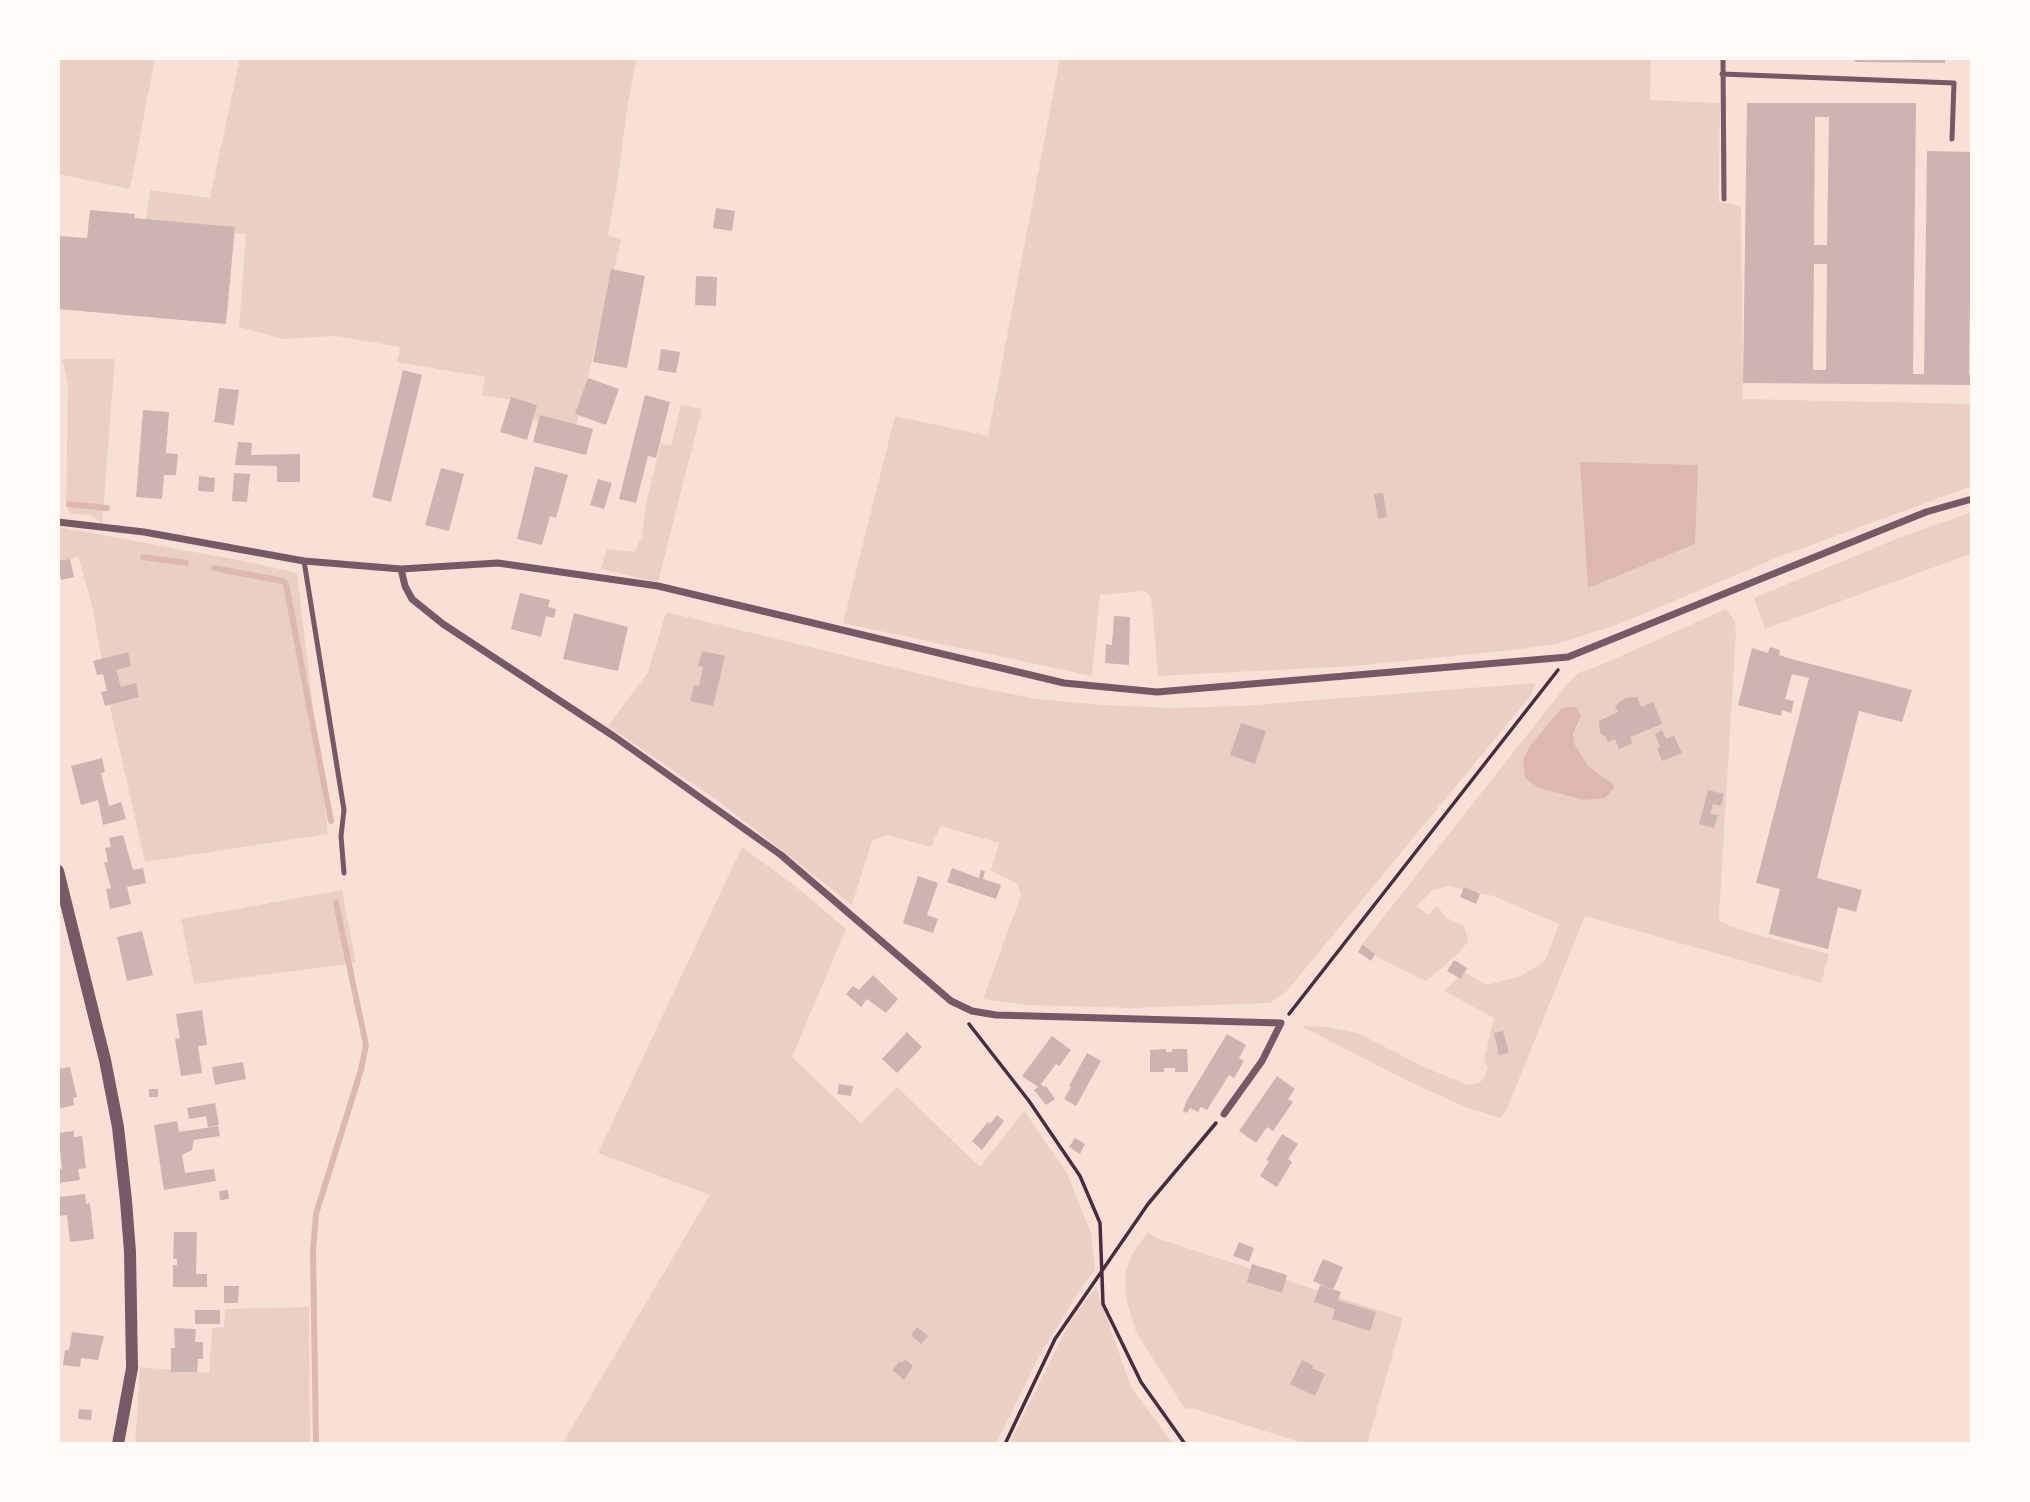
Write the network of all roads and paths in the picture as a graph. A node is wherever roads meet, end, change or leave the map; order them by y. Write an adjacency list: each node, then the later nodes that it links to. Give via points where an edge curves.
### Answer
1 (1723, 58): 2 (lane)
2 (1722, 74): 3 (lane, via 1954,83); 4 (lane)
3 (1952, 139)
4 (1724, 200)
5 (1972, 499): 9 (street, via 1926,512)
6 (58, 522): 7 (street, via 144,532)
7 (304, 561): 8 (street); 11 (lane, via 344,810)
8 (401, 569): 9 (street, via 498,563 658,586 1064,683 1157,692); 12 (street, via 412,599 433,616 781,855)
9 (1568, 657): 13 (path)
10 (58, 871): 16 (street, via 120,1139 130,1252 132,1368)
11 (344, 873)
12 (951, 1001): 13 (street, via 996,1016); 15 (path, via 1080,1176 1100,1223)
13 (1282, 1023): 14 (street, via 1262,1061)
14 (1224, 1114): 15 (path, via 1148,1204)
15 (1102, 1269): 17 (path, via 1055,1339); 18 (path, via 1103,1304 1141,1382)
16 (118, 1444)
17 (1005, 1444)
18 (1185, 1444)

